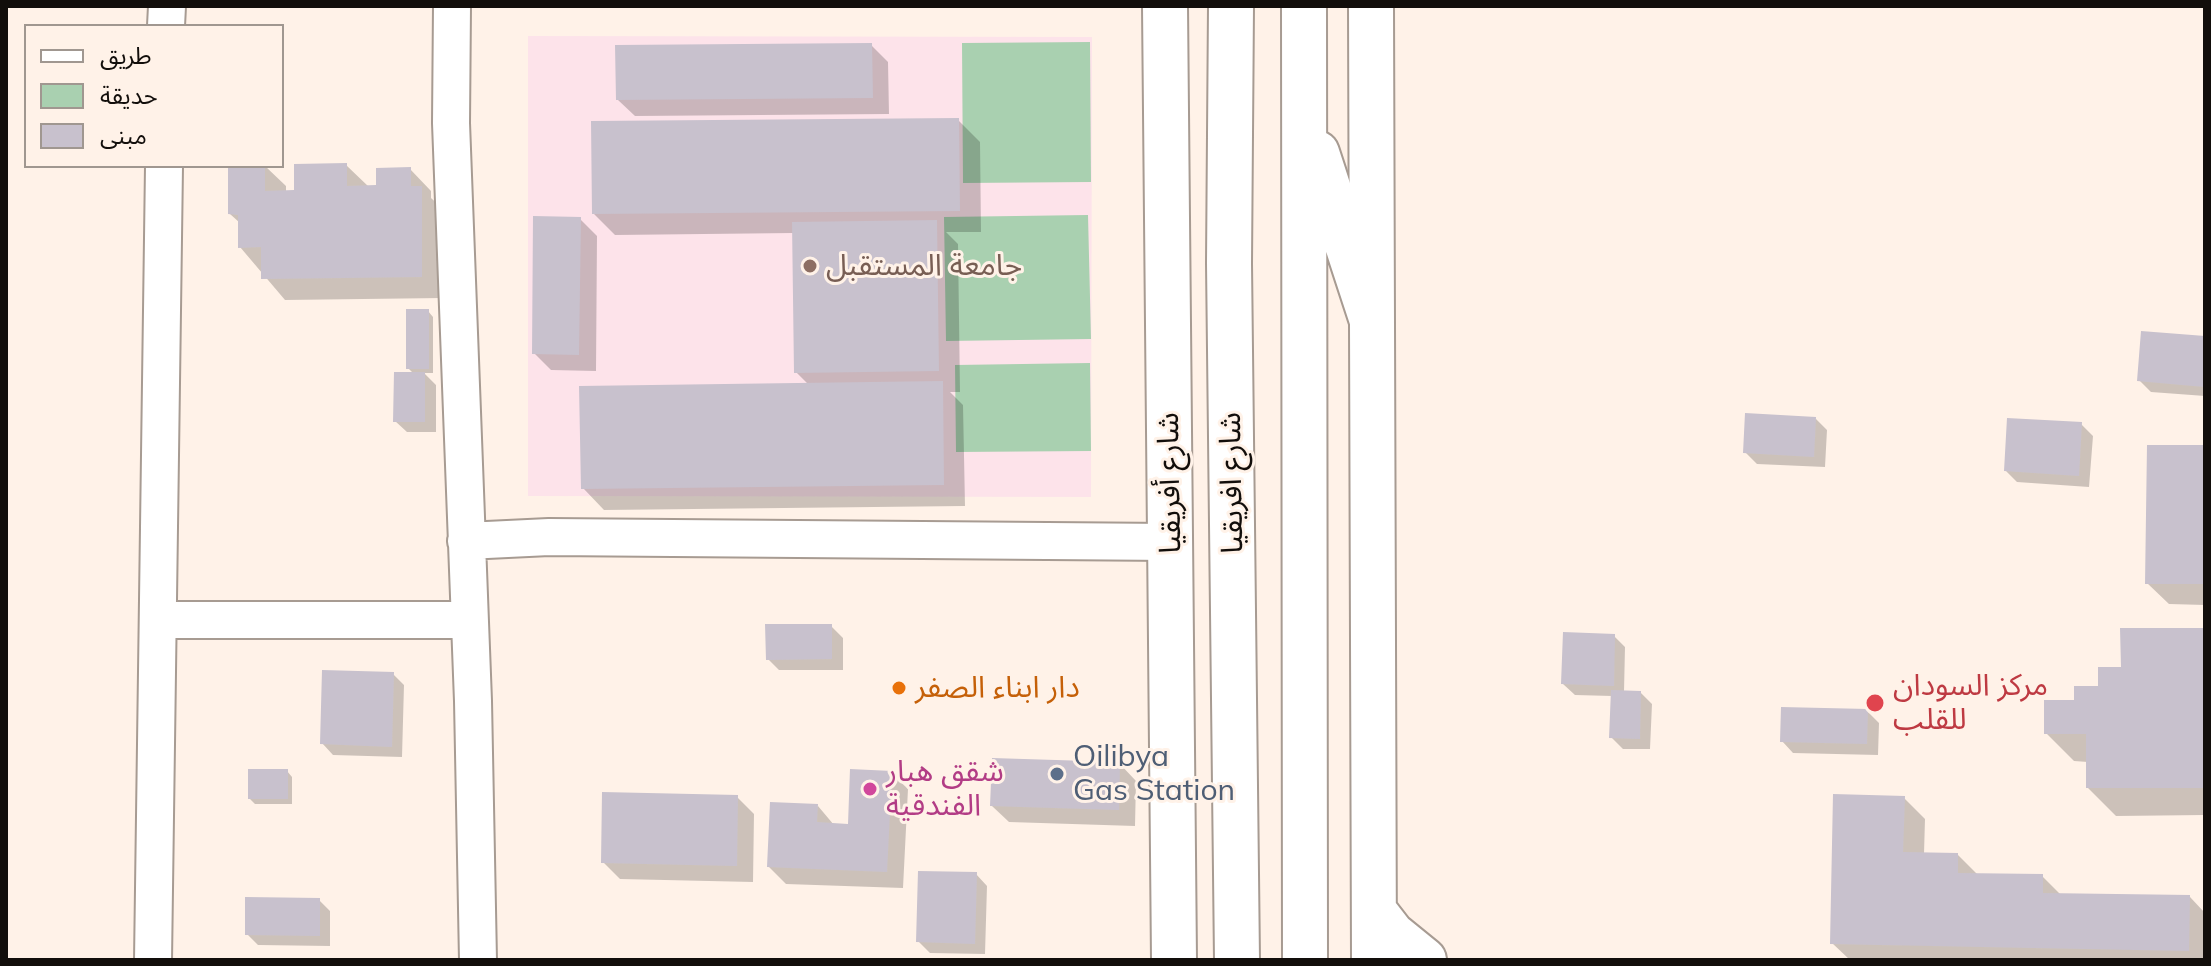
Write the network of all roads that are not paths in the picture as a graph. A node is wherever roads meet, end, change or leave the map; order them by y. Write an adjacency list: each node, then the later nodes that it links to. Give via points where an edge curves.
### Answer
1 (452, 6): 9 (street, via 451,155)
2 (1165, 6): 10 (main road, شارع أفريقيا)
3 (1231, 6): 17 (main road, شارع افريقيا)
4 (1304, 6): 6 (main road)
5 (1371, 6): 8 (main road)
6 (1304, 114): 8 (main road); 18 (main road)
7 (164, 168): 11 (street)
8 (1371, 318): 13 (main road)
9 (466, 541): 10 (street, via 549,537); 12 (street)
10 (1171, 542): 16 (main road, شارع أفريقيا)
11 (158, 620): 12 (street); 14 (street)
12 (468, 620): 15 (street)
13 (1375, 912): 19 (main road); 20 (main road)
14 (153, 960)
15 (478, 960)
16 (1174, 960)
17 (1237, 960)
18 (1305, 960)
19 (1374, 960)
20 (1424, 960)

